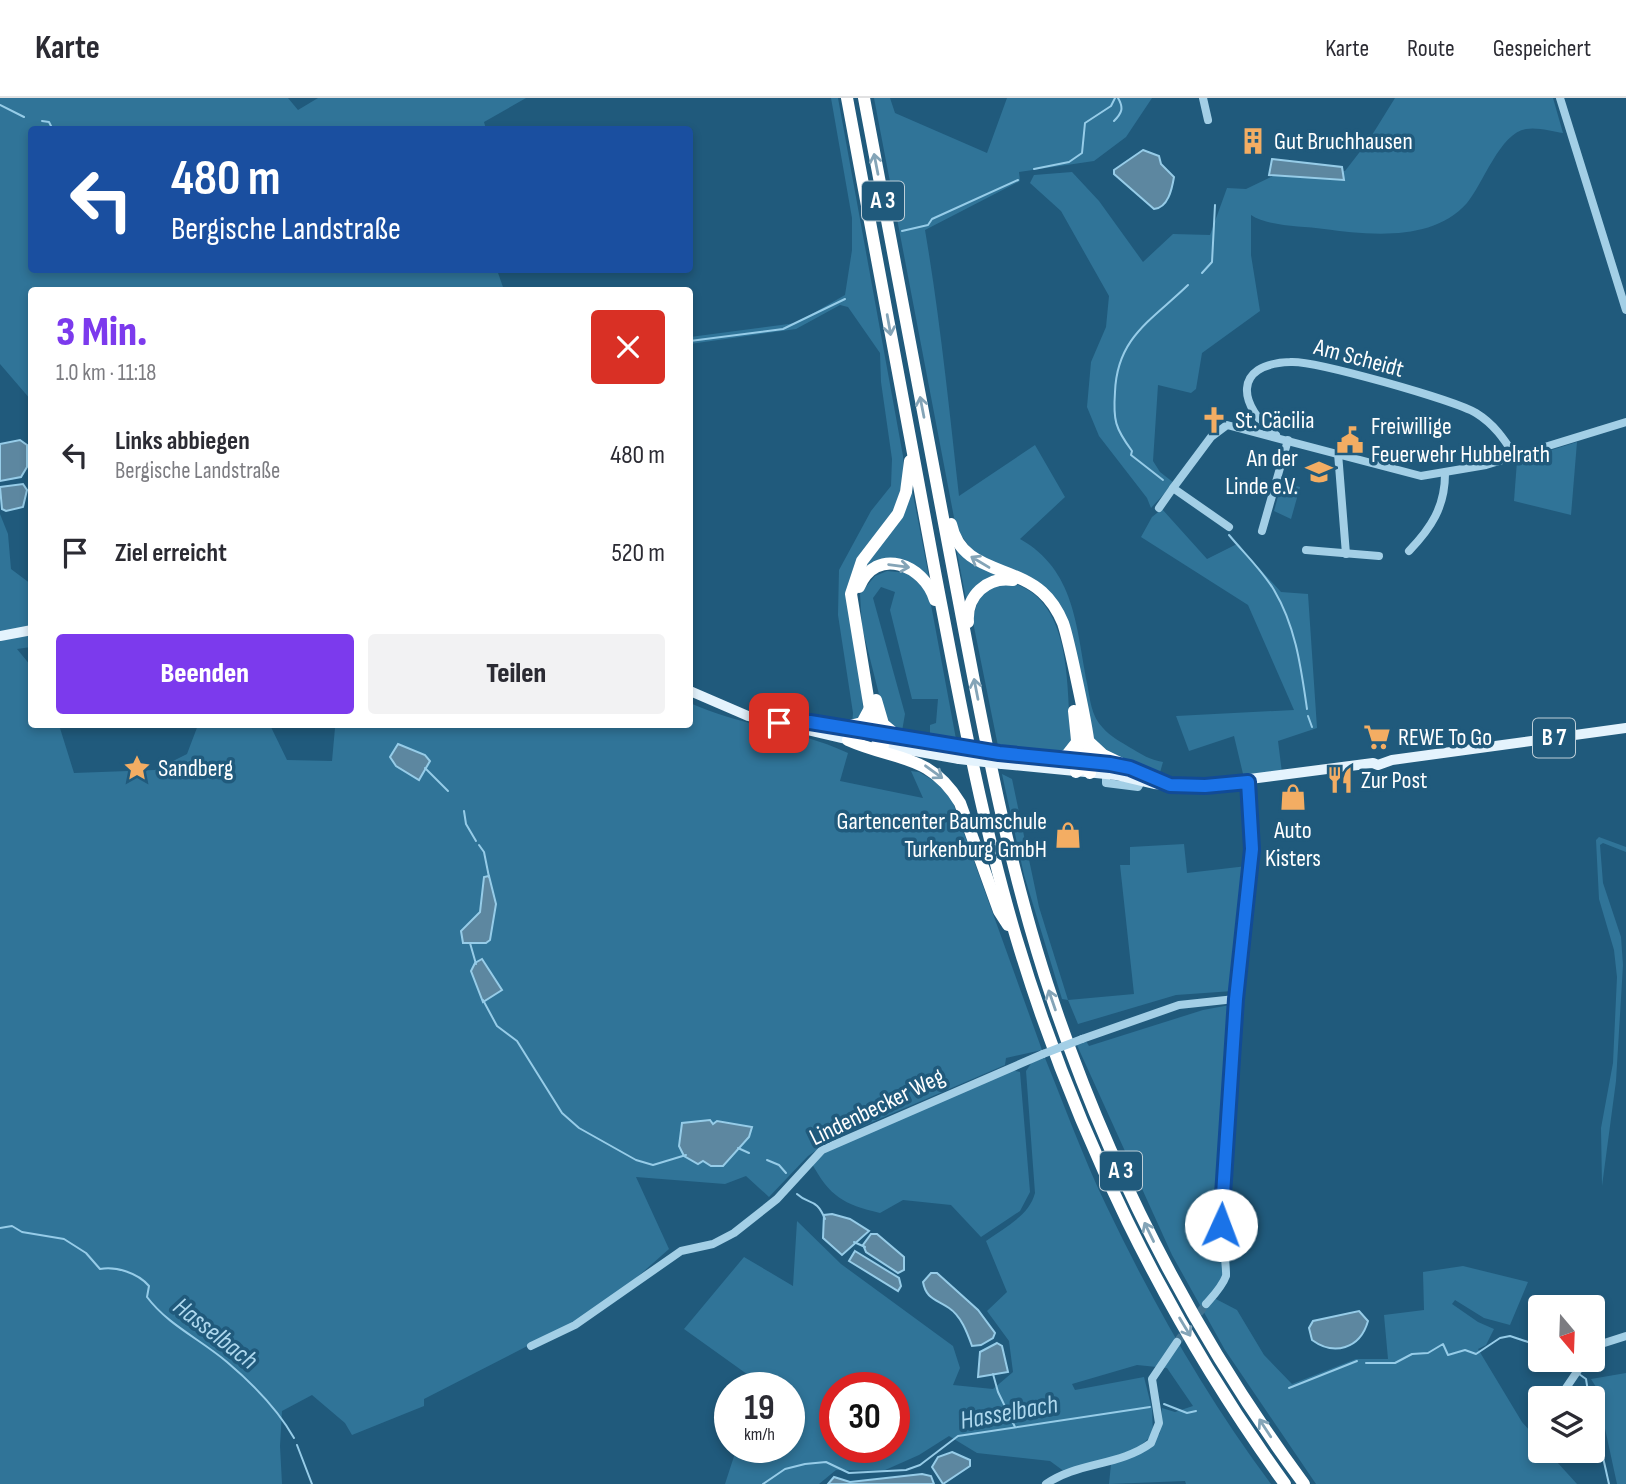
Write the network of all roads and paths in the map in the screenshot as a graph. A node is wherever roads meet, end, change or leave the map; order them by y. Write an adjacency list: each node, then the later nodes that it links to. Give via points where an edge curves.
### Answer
1 (847, 98): 9 (highway, A 3, one-way to 9)
2 (864, 98): 13 (highway, A 3, one-way to 2)
3 (1202, 98): 5 (street)
4 (1560, 98): 6 (street)
5 (1208, 121)
6 (1626, 310)
7 (1626, 422): 11 (street)
8 (1285, 439): 10 (street); 11 (street, Am Scheidt, via 1250,411 1247,389 1261,369 1302,362 1465,407 1490,422); 14 (street, via 1231,425 1222,427); 17 (street)
9 (911, 446): 25 (highway, A 3); 27 (highway, via 906,492 898,514 862,561 851,594)
10 (1338, 453): 12 (street, via 1421,476); 20 (street)
11 (1515, 456): 12 (street)
12 (1445, 474): 19 (street, via 1436,522)
13 (934, 475): 24 (highway, A 3); 32 (highway, one-way to 13, via 1066,632 1058,612 1034,585 984,566 967,554 952,530 942,483)
14 (1173, 488): 15 (street); 16 (street)
15 (1158, 508)
16 (1229, 527)
17 (1262, 531)
18 (1306, 550): 20 (street)
19 (1409, 551)
20 (1346, 554): 21 (street)
21 (1379, 556)
22 (28, 631): 23 (main road)
23 (0, 636)
24 (968, 647): 32 (highway, via 969,606 988,583 1010,579 1040,595 1052,609 1063,638); 50 (highway, A 3, one-way to 24, via 1220,1359 1130,1194 1092,1107 1053,1003 1020,890)
25 (950, 648): 31 (highway, one-way to 25, via 880,719 855,609 864,577 888,564 917,570 932,590); 41 (highway, A 3)
26 (693, 692): 29 (main road, B 7, via 736,712 779,723 810,722)
27 (869, 706): 29 (highway, via 862,723); 30 (highway)
28 (1626, 728): 40 (main road, B 7, via 1392,760 1387,757)
29 (845, 734): 30 (main road, B 7); 33 (main road, B 7); 41 (highway, one-way to 41, via 931,769 951,788 999,911)
30 (874, 734): 31 (main road, B 7); 33 (highway)
31 (901, 739): 34 (main road, B 7)
32 (1084, 742): 36 (highway); 37 (highway); 38 (highway)
33 (883, 745): 34 (main road, B 7)
34 (958, 753): 35 (main road, B 7, bridge)
35 (1000, 759): 36 (main road, B 7); 37 (main road, B 7)
36 (1058, 759): 37 (main road, B 7)
37 (1083, 767): 38 (main road, B 7); 39 (main road, B 7)
38 (1134, 772): 39 (main road, B 7); 39 (main road, via 1110,769); 40 (main road, B 7, via 1163,784 1197,787)
39 (1106, 774)
40 (1248, 782): 42 (street, via 1252,849)
41 (1017, 941): 49 (highway, A 3, one-way to 49, via 1077,1112 1117,1200 1188,1332)
42 (1236, 999): 43 (street, via 1221,1210 1227,1270); 47 (street, Lindenbecker Weg, bridge, via 1179,1005 1082,1039 822,1150 777,1199 734,1234 681,1251 575,1325)
43 (1206, 1304)
44 (1626, 1336): 46 (street)
45 (1177, 1342): 48 (street, via 1152,1379 1159,1423 1151,1443)
46 (1605, 1343)
47 (531, 1346)
48 (1046, 1484)
49 (1285, 1484)
50 (1304, 1484)

